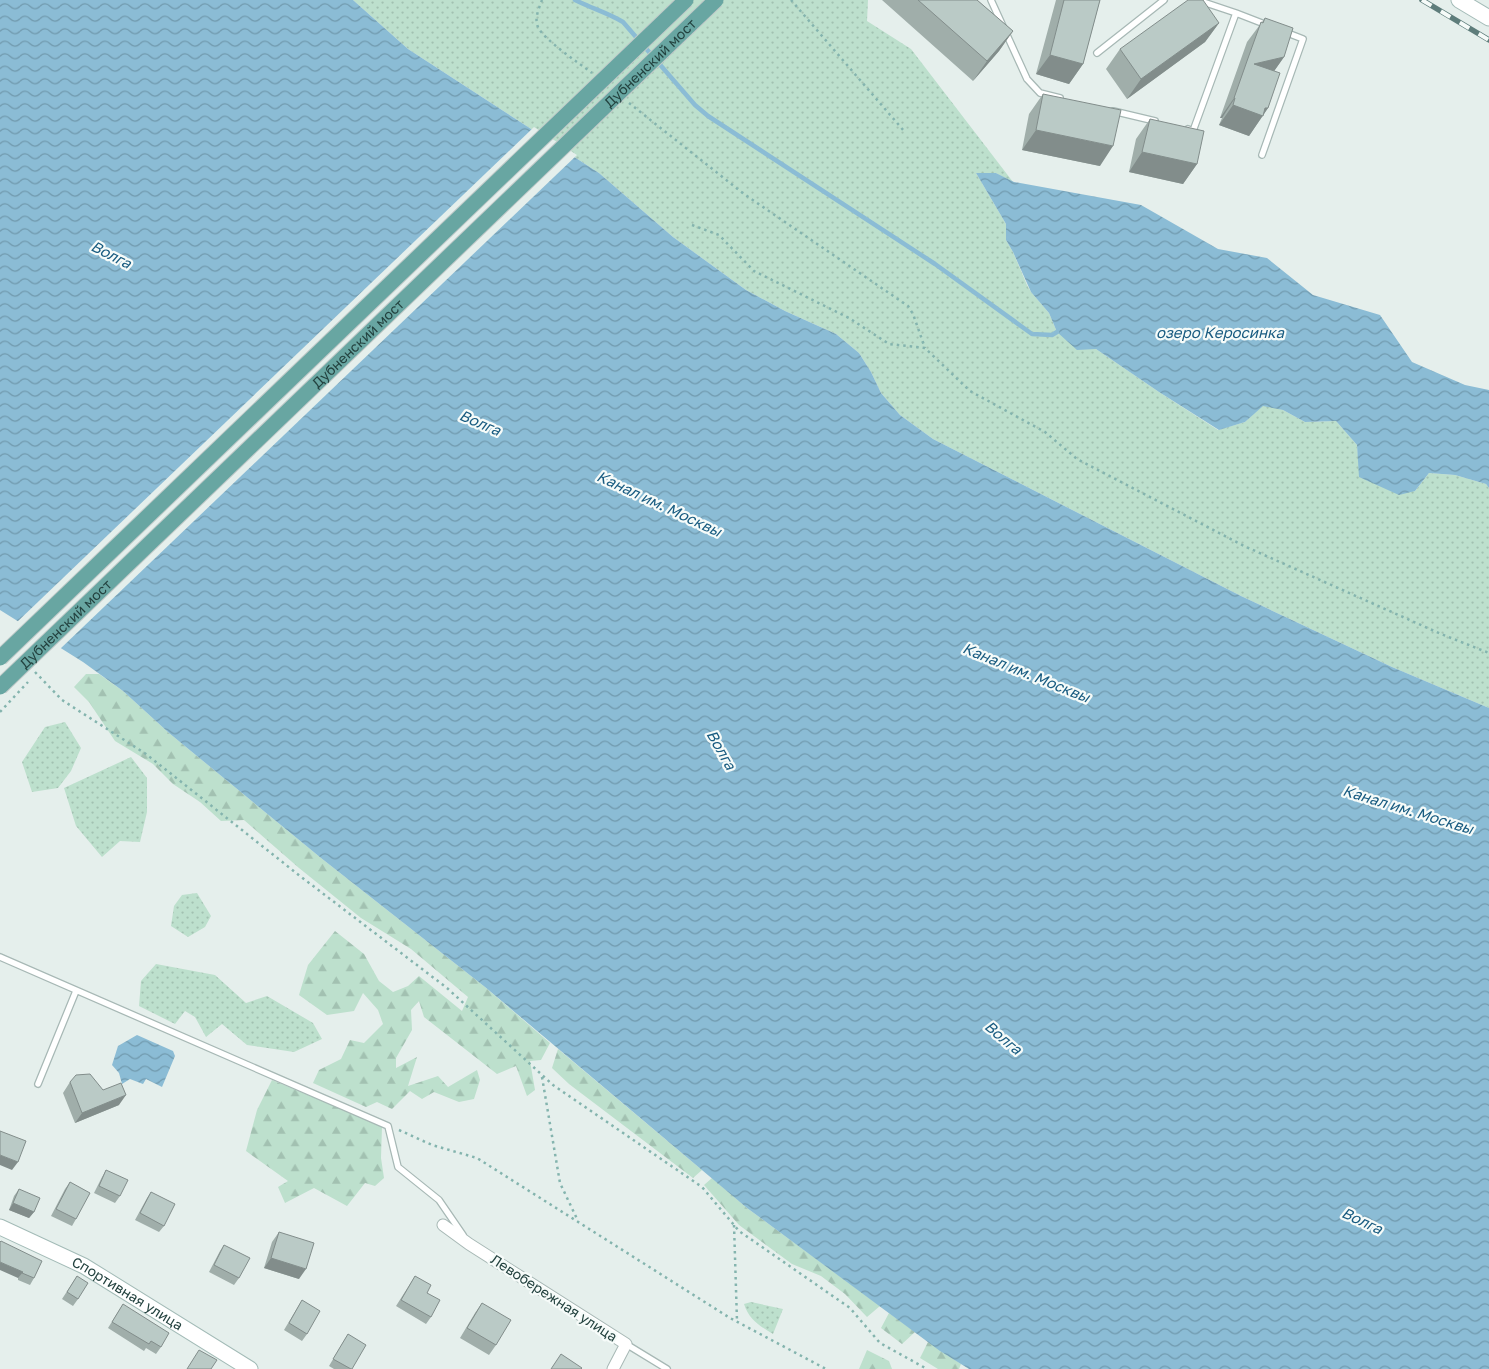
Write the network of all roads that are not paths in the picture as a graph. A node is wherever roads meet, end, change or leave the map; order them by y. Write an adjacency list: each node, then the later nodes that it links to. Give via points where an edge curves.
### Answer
1 (686, 0): 17 (main road, Дубненский мост, bridge)
2 (716, 0): 18 (main road, Дубненский мост, bridge)
3 (991, 0): 12 (lane, via 1027,79 1040,93)
4 (1164, 0): 11 (lane)
5 (1197, 0): 7 (lane)
6 (1459, 0): 8 (street)
7 (1236, 13): 9 (lane); 15 (lane, via 1193,131)
8 (1489, 18)
9 (1270, 26)
10 (1278, 29): 16 (lane, via 1304,38)
11 (1097, 53)
12 (1068, 100)
13 (1107, 109): 14 (lane)
14 (1165, 124)
15 (1184, 128)
16 (1262, 155)
17 (0, 658)
18 (0, 687)
19 (0, 957): 20 (lane)
20 (76, 991): 21 (lane); 24 (lane, via 388,1126 398,1167 439,1200)
21 (38, 1084)
22 (443, 1226): 24 (street, Левобережная улица)
23 (0, 1228): 26 (street, Спортивная улица, via 84,1266)
24 (469, 1244): 25 (street, Левобережная улица)
25 (626, 1344): 27 (street); 28 (lane, Левобережная улица)
26 (250, 1369)
27 (613, 1369)
28 (667, 1369)

